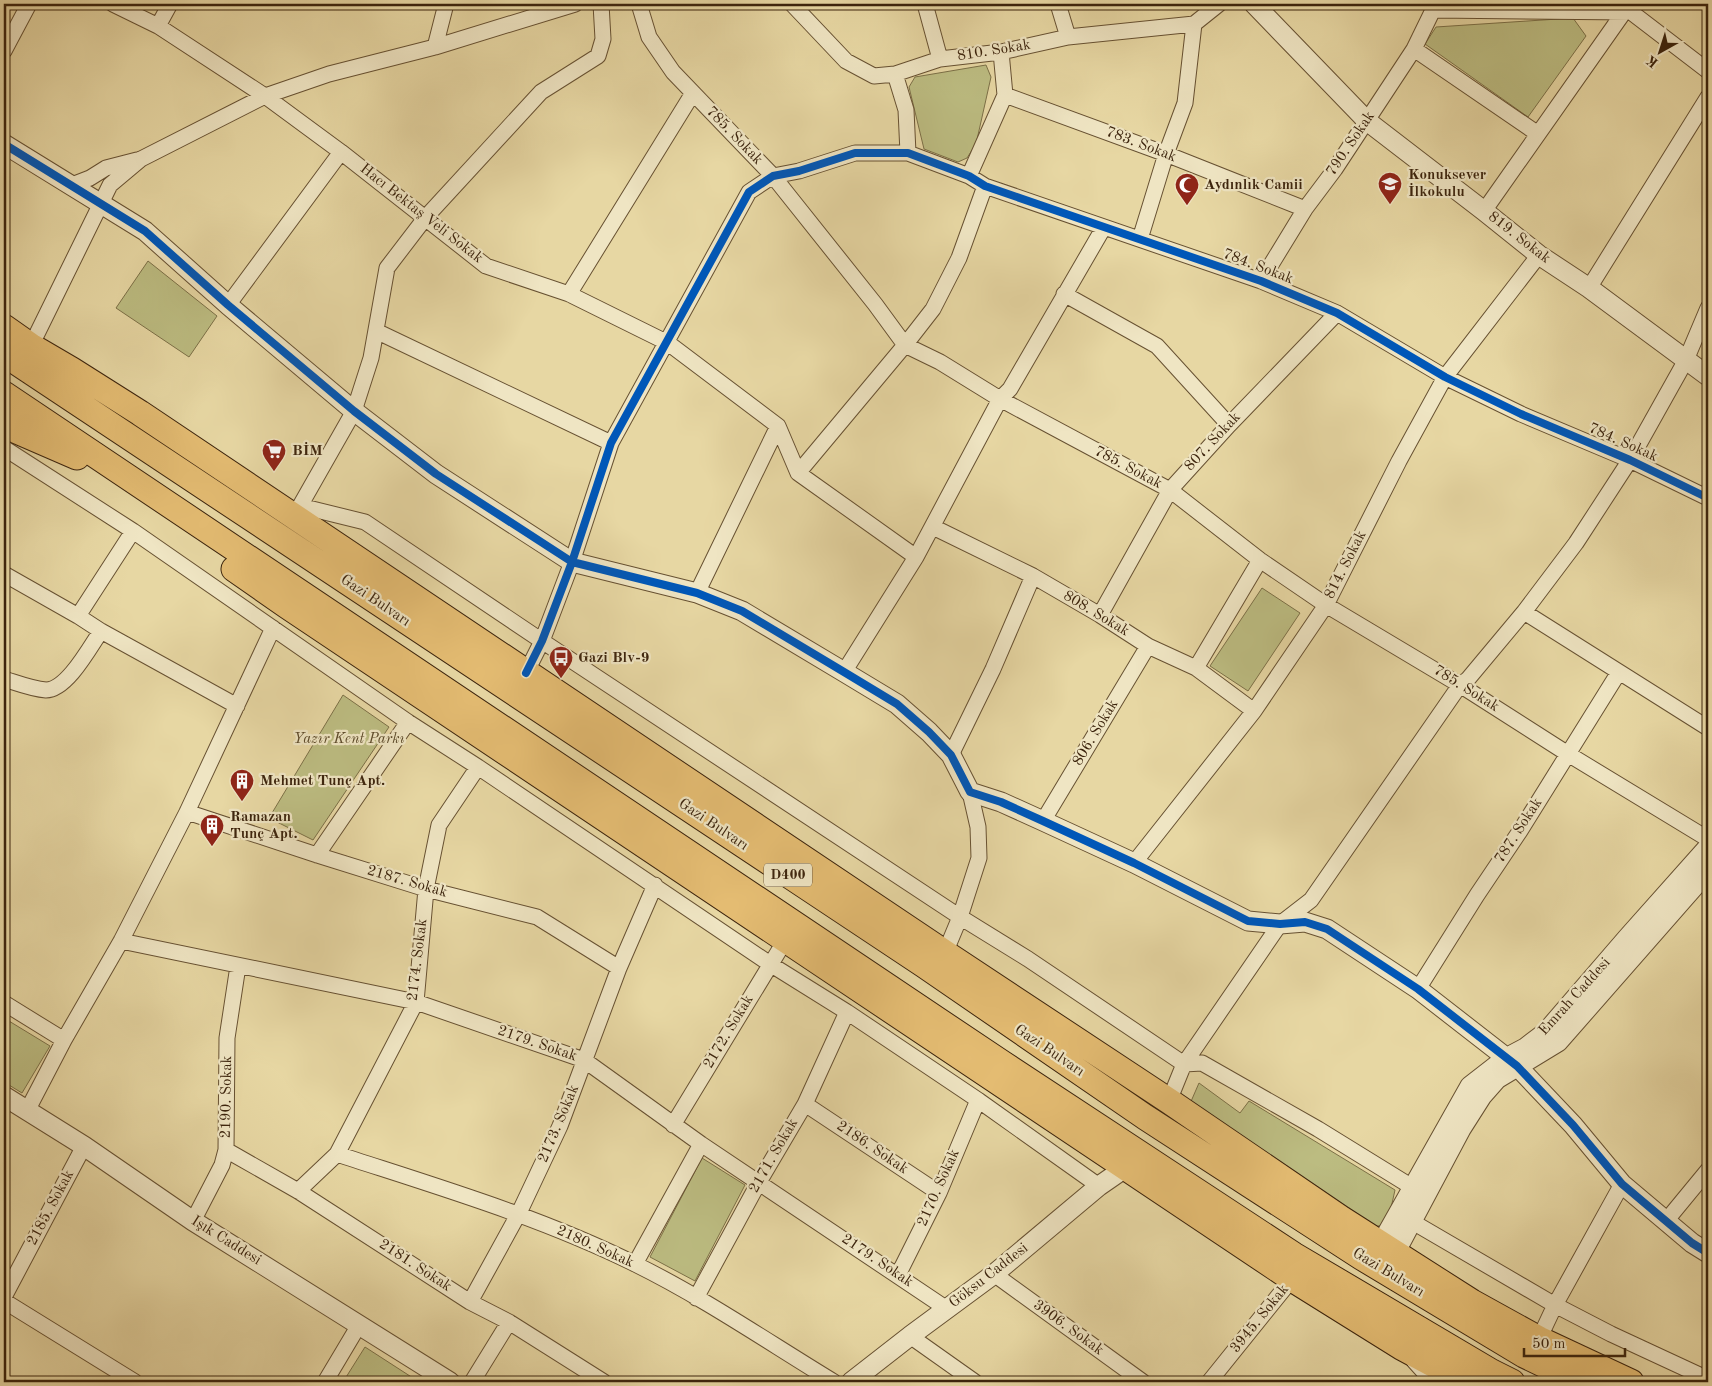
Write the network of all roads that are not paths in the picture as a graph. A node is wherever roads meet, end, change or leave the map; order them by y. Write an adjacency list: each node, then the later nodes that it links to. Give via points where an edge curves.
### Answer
1 (28, 4): 20 (street)
2 (113, 4): 16 (street, Hacı Bektaş Veli Sokak)
3 (170, 4): 16 (street)
4 (446, 4): 18 (street)
5 (576, 4): 18 (street)
6 (602, 4): 43 (street, via 603,38 598,56 541,92)
7 (639, 4): 25 (street, 785. Sokak, via 649,37 673,72)
8 (792, 4): 24 (street, 810. Sokak, via 846,61 874,76)
9 (925, 4): 22 (street)
10 (1058, 4): 17 (street)
11 (1219, 4): 15 (street)
12 (1254, 4): 29 (street, 819. Sokak)
13 (1433, 7): 14 (street); 19 (street, 790. Sokak)
14 (1624, 12): 23 (street, via 1631,12); 30 (street)
15 (1194, 24): 17 (street, 810. Sokak); 34 (street, via 1185,103)
16 (158, 26): 27 (street, Hacı Bektaş Veli Sokak)
17 (1068, 37): 21 (street, 810. Sokak)
18 (435, 47): 27 (street, via 329,74)
19 (1414, 49): 29 (street, 790. Sokak); 30 (street)
20 (4, 51)
21 (1001, 52): 22 (street, 810. Sokak); 26 (street)
22 (940, 58): 24 (street, 810. Sokak)
23 (1708, 71)
24 (895, 74): 33 (street, via 906,110)
25 (693, 93): 36 (street, 785. Sokak); 49 (street)
26 (1005, 95): 34 (street, 783. Sokak); 37 (street)
27 (264, 96): 32 (street, Hacı Bektaş Veli Sokak); 35 (street)
28 (1708, 97): 48 (street)
29 (1367, 122): 41 (street, 790. Sokak); 42 (street, 819. Sokak)
30 (1538, 134): 42 (street)
31 (4, 144): 38 (street)
32 (341, 152): 43 (street, Hacı Bektaş Veli Sokak); 51 (street)
33 (908, 154): 36 (street, 784. Sokak, via 855,153); 37 (street, 784. Sokak)
34 (1166, 154): 41 (street, 783. Sokak); 45 (street)
35 (141, 159): 38 (street, via 106,168); 40 (street, via 110,186)
36 (773, 176): 56 (street, via 749,192); 57 (street, 785. Sokak)
37 (969, 176): 39 (street, 784. Sokak)
38 (72, 185): 40 (street)
39 (985, 186): 44 (street, 784. Sokak); 57 (street, via 960,258 933,308)
40 (101, 204): 51 (street, via 146,231); 58 (street)
41 (1305, 209): 47 (street, 790. Sokak)
42 (1484, 211): 46 (street, 819. Sokak)
43 (426, 217): 49 (street, Hacı Bektaş Veli Sokak, via 486,266); 55 (street, via 387,268)
44 (1104, 227): 45 (street, 784. Sokak); 50 (street)
45 (1140, 240): 47 (street, 784. Sokak)
46 (1539, 255): 48 (street, 819. Sokak); 63 (street, 814. Sokak)
47 (1261, 281): 53 (street, 784. Sokak)
48 (1589, 288): 60 (street, 819. Sokak)
49 (569, 294): 56 (street, Hacı Bektaş Veli Sokak)
50 (1064, 294): 65 (street, via 1010,389); 68 (street, via 1157,346)
51 (228, 305): 66 (street)
52 (1708, 308): 60 (street)
53 (1337, 314): 63 (street, 784. Sokak); 68 (street, 807. Sokak)
54 (4, 327): 58 (highway)
55 (376, 332): 66 (street); 70 (street)
56 (668, 343): 69 (street, Hacı Bektaş Veli Sokak); 70 (street)
57 (905, 345): 65 (street, 785. Sokak, via 940,362); 74 (street)
58 (32, 346): 61 (highway)
59 (4, 354): 73 (highway, Gazi Bulvarı / D400)
60 (1686, 360): 62 (street, 819. Sokak); 72 (street)
61 (72, 370): 73 (highway); 78 (highway)
62 (1708, 376)
63 (1445, 377): 72 (street, 784. Sokak); 87 (street, 814. Sokak)
64 (4, 394): 75 (highway, D400)
65 (1000, 399): 76 (street, 785. Sokak); 79 (street)
66 (354, 411): 78 (street); 83 (street, via 436,474)
67 (4, 422): 75 (highway, via 17,431)
68 (1229, 425): 76 (street, 807. Sokak)
69 (778, 426): 74 (street, Hacı Bektaş Veli Sokak); 86 (street)
70 (612, 443): 83 (street)
71 (4, 448): 80 (street)
72 (1630, 460): 77 (street, 784. Sokak); 88 (street, via 1576,543)
73 (178, 469): 187 (highway, Gazi Bulvarı / D400, via 924,965 1153,1122 1361,1257 1524,1355)
74 (798, 473): 81 (street)
75 (133, 481): 120 (highway, via 234,569 279,601); 186 (highway, D400, via 1269,1239)
76 (1170, 490): 82 (street, 785. Sokak); 89 (street, 807. Sokak)
77 (1708, 498)
78 (296, 511): 93 (street, via 365,522); 98 (highway)
79 (933, 527): 81 (street); 85 (street, 808. Sokak)
80 (133, 531): 90 (street); 91 (street)
81 (916, 557): 96 (street)
82 (1260, 560): 87 (street, 785. Sokak); 95 (street)
83 (572, 562): 86 (street); 93 (street)
84 (4, 574): 90 (street)
85 (1033, 576): 89 (street, 808. Sokak); 106 (street)
86 (696, 593): 96 (street, via 742,611)
87 (1326, 605): 100 (street, 785. Sokak); 102 (street, 814. Sokak)
88 (1524, 612): 97 (street); 100 (street)
89 (1100, 615): 94 (street, 808. Sokak)
90 (78, 616): 92 (street)
91 (273, 628): 101 (street); 103 (street)
92 (101, 631): 99 (street, via 69,676 57,687 47,690); 101 (street)
93 (542, 641): 98 (street); 118 (street)
94 (1148, 646): 95 (street, 808. Sokak); 110 (street, 806. Sokak)
95 (1196, 668): 102 (street, 808. Sokak)
96 (844, 672): 106 (street, via 897,704)
97 (1619, 672): 104 (street); 105 (street, 787. Sokak)
98 (526, 673): 122 (highway)
99 (4, 679)
100 (1460, 685): 105 (street, 785. Sokak); 119 (street, via 1311,900)
101 (237, 706): 109 (street)
102 (1254, 711): 114 (street, 814. Sokak)
103 (408, 722): 107 (street); 113 (street)
104 (1708, 728)
105 (1568, 754): 111 (street, 785. Sokak); 126 (street, 787. Sokak)
106 (951, 755): 108 (street)
107 (478, 767): 116 (street); 117 (street, 2174. Sokak, via 439,825)
108 (970, 792): 110 (street); 118 (street, via 978,827 979,858)
109 (187, 812): 113 (street, 2187. Sokak); 121 (street)
110 (1043, 821): 114 (street)
111 (1708, 839)
112 (1708, 847): 132 (street, Emrah Caddesi, via 1546,1032)
113 (317, 855): 117 (street, 2187. Sokak)
114 (1134, 863): 119 (street, via 1248,921)
115 (1708, 872): 132 (street, Emrah Caddesi, via 1558,1042)
116 (655, 885): 123 (street); 125 (street, 2173. Sokak)
117 (426, 889): 125 (street, 2187. Sokak, via 536,917); 127 (street, 2174. Sokak)
118 (960, 917): 122 (street); 133 (street)
119 (1280, 924): 126 (street, via 1305,922 1327,929); 133 (street)
120 (786, 939): 123 (street, 2172. Sokak); 144 (highway)
121 (121, 941): 124 (street, 2179. Sokak); 130 (street)
122 (944, 953): 136 (highway)
123 (770, 964): 129 (street); 139 (street, 2172. Sokak)
124 (238, 966): 127 (street, 2179. Sokak); 142 (street, 2190. Sokak, via 227,1038)
125 (620, 968): 131 (street, 2173. Sokak)
126 (1418, 989): 132 (street)
127 (416, 1002): 131 (street, 2179. Sokak); 143 (street, 2174. Sokak)
128 (4, 1003): 130 (street)
129 (847, 1012): 135 (street); 137 (street, 2171. Sokak)
130 (64, 1040): 138 (street)
131 (584, 1060): 139 (street, 2179. Sokak); 152 (street, 2173. Sokak, via 560,1126)
132 (1511, 1062): 147 (street, via 1573,1125); 149 (street, Emrah Caddesi, via 1470,1086); 154 (street, Emrah Caddesi, via 1482,1096 1461,1129)
133 (1184, 1064): 136 (street); 149 (street, via 1202,1063)
134 (4, 1096): 138 (street, Işık Caddesi)
135 (978, 1100): 148 (street); 151 (street, 2170. Sokak)
136 (1169, 1102): 156 (highway)
137 (805, 1104): 146 (street, 2171. Sokak); 151 (street, 2186. Sokak)
138 (28, 1111): 141 (street, Işık Caddesi)
139 (673, 1125): 140 (street, 2179. Sokak)
140 (701, 1144): 146 (street, 2179. Sokak); 158 (street)
141 (84, 1146): 153 (street, Işık Caddesi); 162 (street, 2185. Sokak)
142 (226, 1150): 150 (street, 2181. Sokak); 153 (street, 2190. Sokak, via 222,1165)
143 (337, 1154): 150 (street, 2174. Sokak); 152 (street, 2180. Sokak)
144 (1125, 1168): 148 (street, Göksu Caddesi); 161 (highway)
145 (1708, 1170): 155 (street)
146 (759, 1182): 160 (street, 2179. Sokak); 163 (street, 2171. Sokak)
147 (1622, 1184): 155 (street); 166 (street)
148 (1099, 1186): 159 (street, Göksu Caddesi)
149 (1412, 1187): 156 (street, Emrah Caddesi)
150 (298, 1191): 165 (street, 2181. Sokak)
151 (939, 1193): 160 (street, 2170. Sokak)
152 (519, 1214): 158 (street, 2180. Sokak); 165 (street, 2173. Sokak)
153 (193, 1221): 169 (street, Işık Caddesi)
154 (1411, 1221): 156 (street, Emrah Caddesi); 166 (street)
155 (1666, 1221): 157 (street)
156 (1388, 1249): 171 (highway, via 1472,1302)
157 (1708, 1253)
158 (635, 1264): 163 (street, 2180. Sokak)
159 (994, 1274): 167 (street, Göksu Caddesi); 183 (street, 3906. Sokak)
160 (898, 1275): 167 (street, 2179. Sokak)
161 (1292, 1280): 172 (highway); 184 (street, 3945. Sokak)
162 (4, 1297)
163 (696, 1298): 180 (street, 2180. Sokak)
164 (4, 1301): 175 (street)
165 (470, 1302): 168 (street, 2181. Sokak)
166 (1555, 1305): 171 (street); 173 (street)
167 (947, 1309): 170 (street, Göksu Caddesi)
168 (509, 1322): 178 (street); 179 (street, 2181. Sokak)
169 (358, 1325): 176 (street); 177 (street, Işık Caddesi)
170 (910, 1336): 181 (street, Göksu Caddesi); 182 (street)
171 (1539, 1339): 188 (highway)
172 (1401, 1347): 174 (street); 185 (highway)
173 (1708, 1379)
174 (1430, 1381)
175 (135, 1382)
176 (325, 1382)
177 (450, 1382)
178 (472, 1382)
179 (604, 1382)
180 (834, 1382)
181 (852, 1382)
182 (975, 1382)
183 (1143, 1382)
184 (1209, 1382)
185 (1466, 1382)
186 (1512, 1382)
187 (1580, 1382)
188 (1631, 1382)

